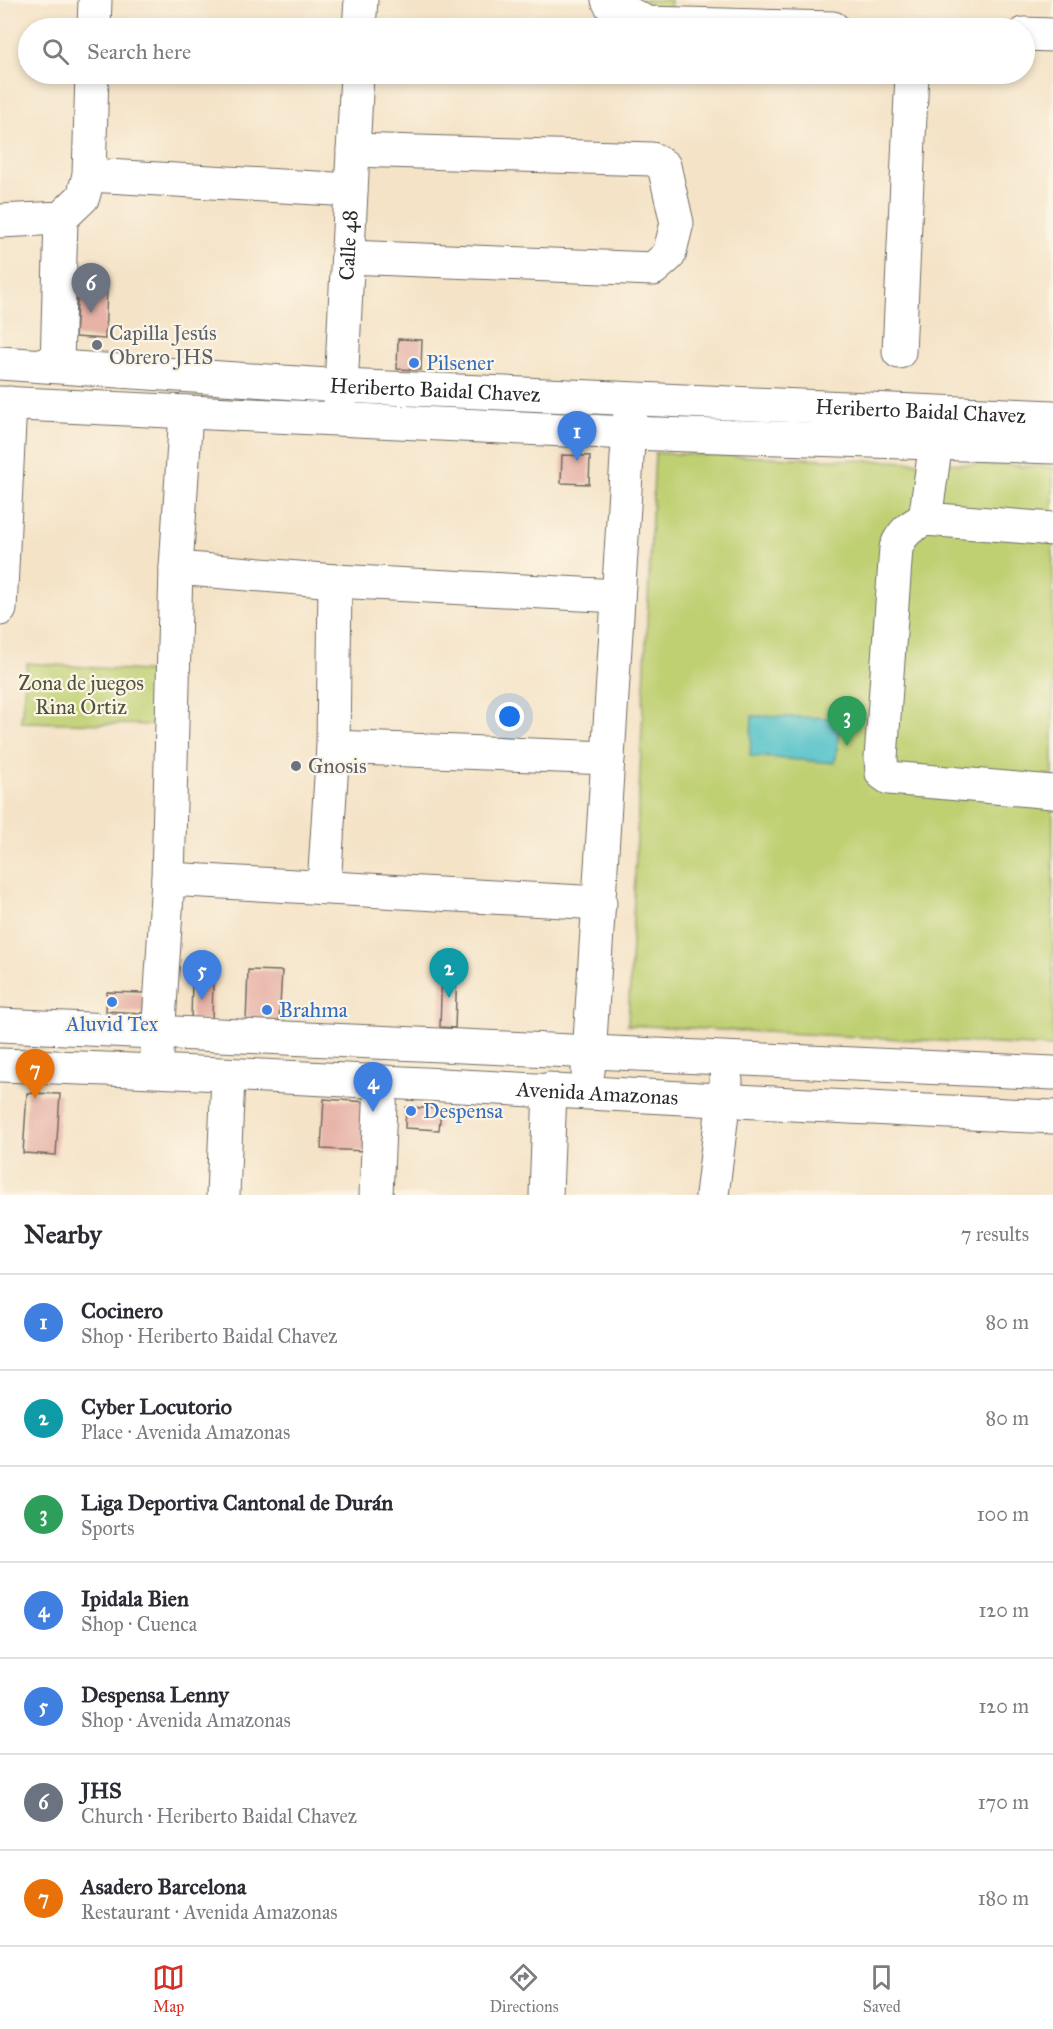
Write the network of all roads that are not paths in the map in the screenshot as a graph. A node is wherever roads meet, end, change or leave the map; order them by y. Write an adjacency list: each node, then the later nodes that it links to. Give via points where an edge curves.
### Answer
1 (95, 0): 4 (street)
2 (361, 0): 5 (street)
3 (608, 0): 6 (street)
4 (94, 18)
5 (360, 18)
6 (637, 18)
7 (1035, 34): 8 (street)
8 (1053, 35)
9 (92, 84): 13 (street)
10 (356, 84): 12 (street, Calle 48)
11 (912, 84): 18 (street)
12 (353, 150): 14 (street, Calle 48); 17 (street, via 652,159 664,166 677,223 669,255 653,269)
13 (89, 175): 14 (street); 15 (street, via 83,197)
14 (351, 190): 17 (street, Calle 48)
15 (61, 218): 16 (street); 20 (street)
16 (0, 221)
17 (348, 257): 21 (street, Calle 48)
18 (899, 352)
19 (0, 363): 20 (street, Heriberto Baidal Chavez)
20 (57, 366): 21 (street, Heriberto Baidal Chavez)
21 (342, 386): 22 (street, Heriberto Baidal Chavez); 26 (street, Calle 48)
22 (631, 400): 25 (street, Heriberto Baidal Chavez); 27 (street)
23 (5, 403): 24 (street, Heriberto Baidal Chavez); 35 (street)
24 (186, 412): 26 (street, Heriberto Baidal Chavez); 32 (street)
25 (1053, 417)
26 (339, 418): 27 (street, Heriberto Baidal Chavez)
27 (629, 433): 28 (street, Heriberto Baidal Chavez); 34 (street)
28 (936, 443): 29 (street, Heriberto Baidal Chavez); 30 (street)
29 (1053, 447)
30 (926, 519): 31 (street); 38 (street, via 910,527 896,548 882,773 889,778)
31 (1053, 529)
32 (176, 568): 33 (street); 39 (street)
33 (335, 581): 34 (street); 36 (street)
34 (618, 596): 37 (street)
35 (0, 609)
36 (333, 747): 37 (street); 40 (street)
37 (608, 758): 41 (street)
38 (1053, 792)
39 (168, 879): 40 (street); 43 (street)
40 (324, 886): 41 (street)
41 (600, 903): 44 (street)
42 (0, 1025): 43 (street, Avenida Amazonas)
43 (158, 1031): 44 (street, Avenida Amazonas); 47 (street)
44 (590, 1052): 45 (street, Avenida Amazonas); 52 (street)
45 (727, 1058): 48 (street, Avenida Amazonas); 53 (street)
46 (0, 1065): 47 (street, Avenida Amazonas)
47 (155, 1070): 49 (street, Avenida Amazonas)
48 (1053, 1073)
49 (228, 1076): 50 (street, Avenida Amazonas); 55 (street)
50 (381, 1084): 51 (street, Avenida Amazonas); 56 (street)
51 (550, 1089): 52 (street, Avenida Amazonas); 57 (street)
52 (586, 1092): 53 (street, Avenida Amazonas)
53 (724, 1102): 54 (street, Avenida Amazonas); 58 (street)
54 (1053, 1117)
55 (223, 1195)
56 (376, 1195)
57 (546, 1195)
58 (712, 1195)

